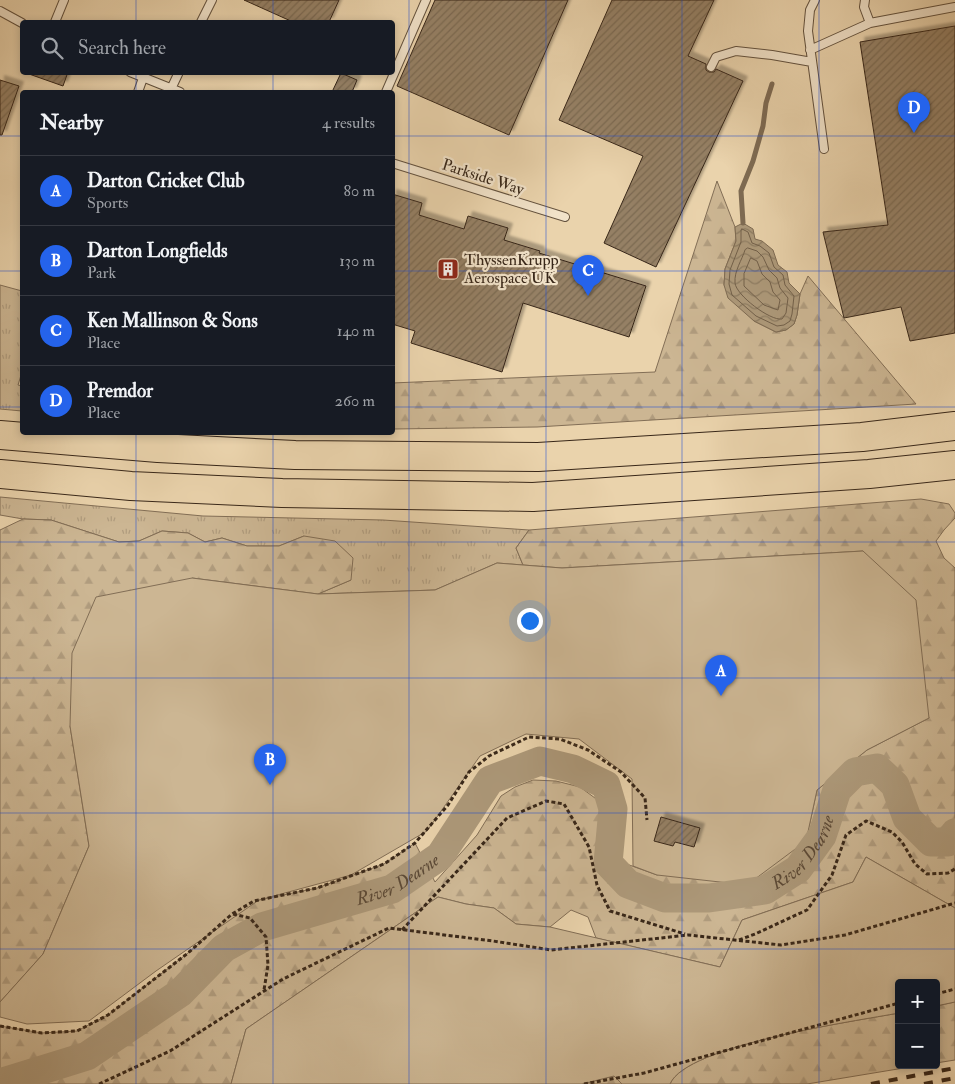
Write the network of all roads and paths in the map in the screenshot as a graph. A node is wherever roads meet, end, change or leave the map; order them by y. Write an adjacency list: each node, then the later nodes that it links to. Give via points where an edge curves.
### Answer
1 (64, 0): 8 (lane)
2 (212, 0): 9 (lane)
3 (426, 0): 15 (lane)
4 (815, 0): 12 (lane, via 810,10)
5 (865, 0): 11 (lane)
6 (955, 7): 11 (lane)
7 (0, 11): 10 (lane)
8 (56, 20)
9 (202, 20)
10 (20, 22)
11 (870, 23): 12 (lane)
12 (810, 50): 13 (lane)
13 (812, 62): 14 (lane, via 736,51 716,57); 24 (lane)
14 (711, 67)
15 (395, 71)
16 (136, 75): 19 (lane)
17 (178, 75): 20 (lane)
18 (393, 75): 23 (lane)
19 (143, 78): 20 (lane); 21 (lane)
20 (171, 89): 22 (lane)
21 (139, 90)
22 (174, 90)
23 (387, 90)
24 (824, 149)
25 (395, 164): 26 (lane, Parkside Way)
26 (565, 217)
27 (955, 426): 28 (highway, via 862,437 538,457 295,455)
28 (0, 435)
29 (955, 465): 30 (highway, via 870,474 533,496 282,493 131,486)
30 (0, 474)
31 (647, 820): 34 (path, via 645,798 620,772 574,744 560,739 529,737 489,756 470,772 448,805 414,843 384,864 317,888 254,901)
32 (955, 869): 37 (path, via 948,873 927,874 892,832 866,821 846,835 832,875 807,910)
33 (955, 903): 37 (path, via 845,935 781,946)
34 (232, 914): 39 (path, via 250,918 266,937 268,965); 42 (path, via 108,1015 77,1031 42,1033)
35 (402, 930): 36 (path, via 551,950); 36 (path, via 507,818 546,801 564,804 574,821 589,847 597,885 610,911); 39 (path, via 389,928)
36 (688, 935): 37 (path)
37 (738, 940)
38 (955, 990): 40 (path)
39 (264, 991): 43 (path, via 170,1050)
40 (940, 993)
41 (895, 1005): 44 (path, via 644,1073)
42 (0, 1026)
43 (99, 1084)
44 (584, 1084)

